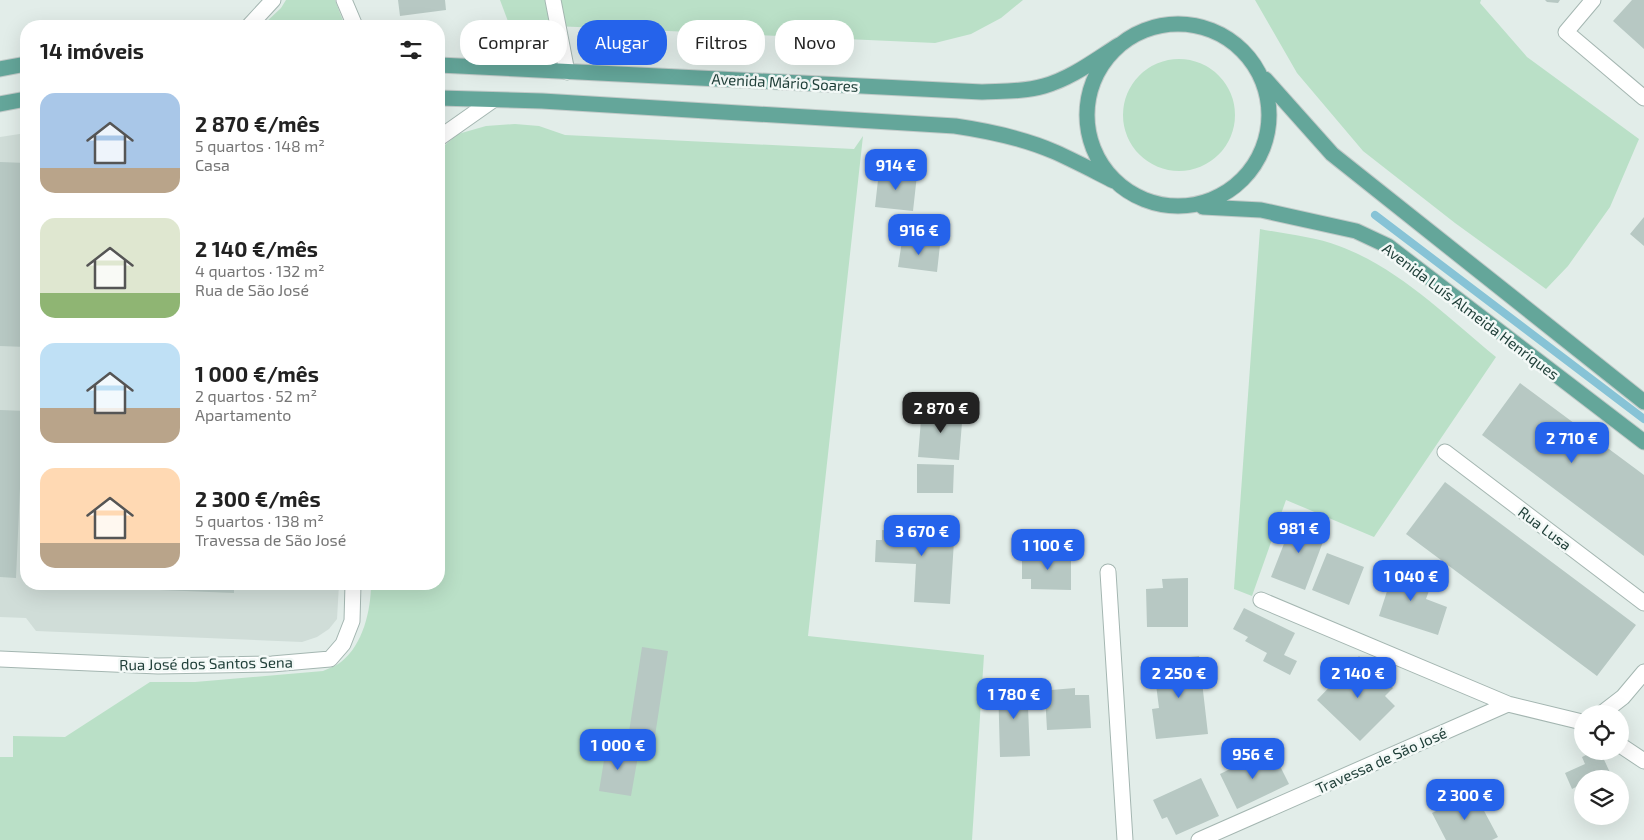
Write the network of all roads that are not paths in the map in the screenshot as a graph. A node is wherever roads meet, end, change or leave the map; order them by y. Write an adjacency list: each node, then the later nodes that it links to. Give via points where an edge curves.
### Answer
1 (273, 0): 5 (street)
2 (344, 0): 6 (street)
3 (552, 0): 11 (street)
4 (1593, 0): 14 (street, via 1566,32)
5 (255, 20)
6 (352, 20)
7 (1119, 45): 11 (main road, Avenida Mário Soares, via 1076,73 1044,86 1016,91 970,92); 12 (main road, Avenida Mário Soares, via 1143,30 1169,24 1196,25 1222,35 1245,54); 19 (main road, via 1099,68 1088,96 1087,127 1096,156)
8 (20, 65): 10 (main road)
9 (445, 66): 11 (main road, Avenida Mário Soares)
10 (0, 69)
11 (567, 72)
12 (1260, 74): 20 (main road, via 1269,101 1269,130 1260,158 1243,181 1219,198); 21 (main road, via 1332,154)
13 (445, 98): 16 (main road)
14 (1644, 98)
15 (20, 100): 17 (main road)
16 (493, 100): 18 (street); 19 (main road, via 955,126 1030,143)
17 (0, 104)
18 (445, 134)
19 (1114, 181): 20 (main road, via 1130,194 1150,202 1171,207)
20 (1192, 206): 22 (main road, Avenida Luís Almeida Henriques, via 1261,210 1356,231 1388,246)
21 (1644, 402)
22 (1644, 442)
23 (1446, 452): 27 (street, Rua Lusa)
24 (1108, 572): 35 (street)
25 (353, 590): 28 (street, Rua José dos Santos Sena, via 352,621 343,644 330,660 158,666)
26 (1261, 600): 30 (street)
27 (1644, 603)
28 (0, 659)
29 (1644, 672): 31 (street)
30 (1508, 704): 32 (street); 36 (street, Travessa de São José)
31 (1613, 705)
32 (1574, 720)
33 (1629, 751): 34 (street)
34 (1644, 761)
35 (1125, 840)
36 (1199, 840)

